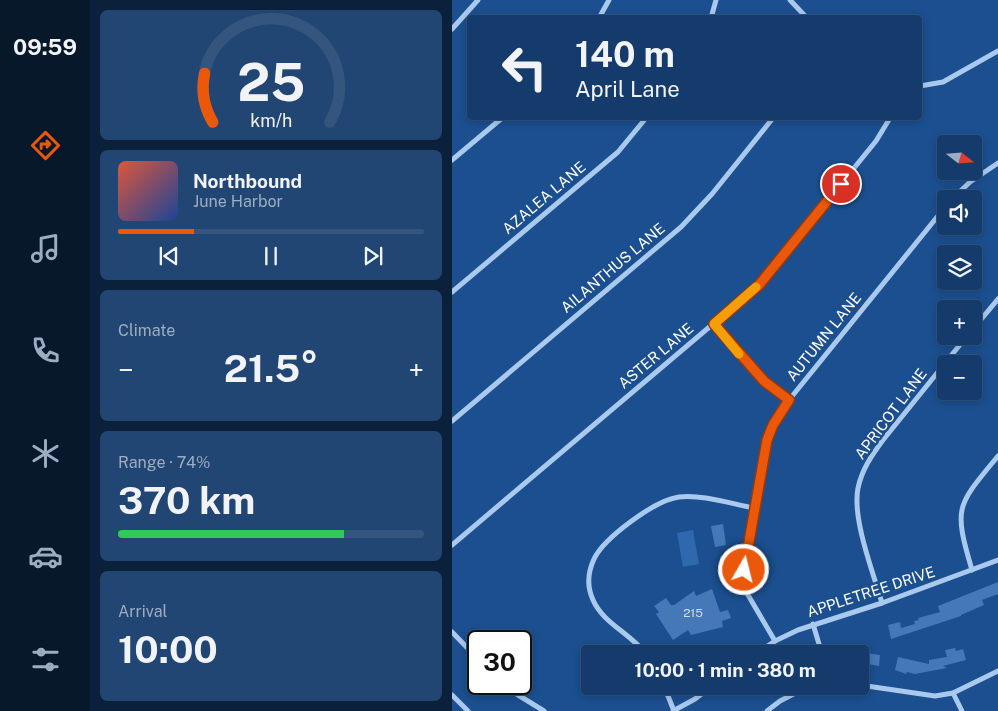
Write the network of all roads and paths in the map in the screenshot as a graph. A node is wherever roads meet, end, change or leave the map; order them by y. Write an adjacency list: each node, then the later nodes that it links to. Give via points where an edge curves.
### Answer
1 (478, 0): 8 (street)
2 (609, 0): 5 (street)
3 (716, 0): 6 (street)
4 (790, 0): 7 (street)
5 (600, 15)
6 (712, 15)
7 (804, 15)
8 (452, 29)
9 (998, 51): 10 (street, via 943,82)
10 (922, 86)
11 (500, 120): 15 (street)
12 (644, 120): 19 (street, AZALEA LANE, via 618,152)
13 (771, 120): 25 (street, AILANTHUS LANE, via 681,227)
14 (889, 120): 22 (street, ASTER LANE, via 876,141 776,266)
15 (452, 160)
16 (998, 163): 17 (street)
17 (962, 190)
18 (937, 217): 24 (street, AUTUMN LANE)
19 (452, 292)
20 (998, 299): 21 (street)
21 (982, 318)
22 (714, 324): 24 (street, via 764,381); 28 (street, ASTER LANE)
23 (960, 345): 31 (street, APRICOT LANE, via 883,440 861,477 858,513)
24 (789, 400): 27 (street, AUTUMN LANE, via 767,440)
25 (452, 421)
26 (998, 456): 30 (street, via 968,493 960,511 960,526)
27 (754, 508): 34 (street, AUTUMN LANE, via 745,584 754,608); 35 (street, via 691,497 668,499 642,514 601,549 594,558 589,590 604,616)
28 (452, 545)
29 (998, 560): 30 (street, APPLETREE DRIVE)
30 (972, 570): 31 (street, APPLETREE DRIVE)
31 (882, 603): 32 (street, APPLETREE DRIVE)
32 (813, 624): 34 (street, APPLETREE DRIVE); 37 (street)
33 (452, 632): 38 (street)
34 (775, 641): 36 (street, APPLETREE DRIVE)
35 (638, 645)
36 (769, 645)
37 (819, 645)
38 (467, 648)
39 (998, 671): 41 (street)
40 (869, 687): 41 (street, via 921,696)
41 (953, 692): 51 (street)
42 (452, 695): 47 (street)
43 (518, 695): 48 (street)
44 (668, 695): 49 (street)
45 (700, 695): 49 (street)
46 (791, 695): 50 (street)
47 (468, 711)
48 (544, 711)
49 (674, 711)
50 (767, 711)
51 (962, 711)

